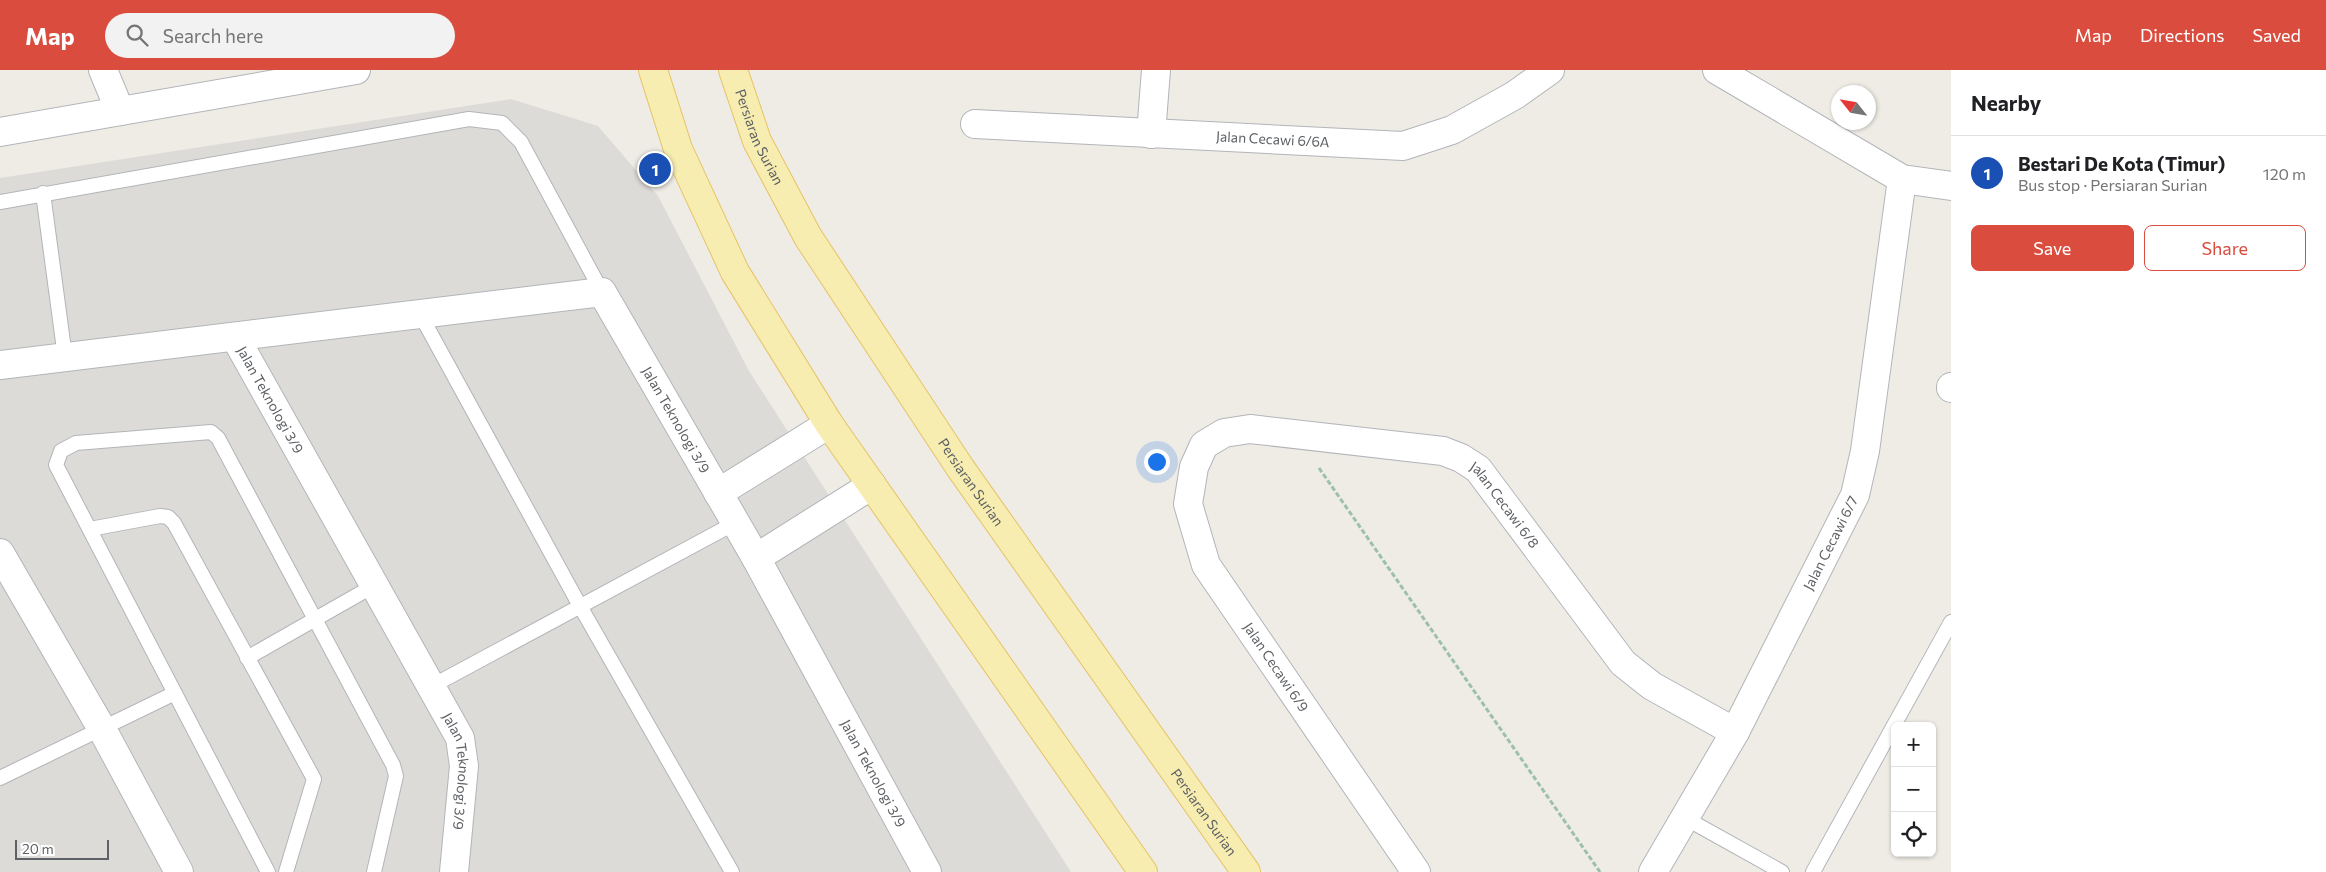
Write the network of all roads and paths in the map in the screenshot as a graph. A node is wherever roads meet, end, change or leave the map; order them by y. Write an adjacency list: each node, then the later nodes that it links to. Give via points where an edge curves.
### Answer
1 (103, 70): 8 (street)
2 (653, 70): 21 (main road, via 678,149 735,272)
3 (733, 70): 51 (main road, Persiaran Surian, via 757,141 808,237 961,468)
4 (1156, 70): 11 (street)
5 (1550, 70): 11 (street, Jalan Cecawi 6/6A, via 1515,95 1452,130 1402,146)
6 (1717, 70): 12 (street)
7 (341, 71): 8 (street)
8 (120, 111): 10 (street)
9 (975, 124): 11 (street, Jalan Cecawi 6/6A)
10 (0, 132)
11 (1151, 134)
12 (1902, 180): 13 (street); 38 (street, Jalan Cecawi 6/7, via 1865,451 1855,495)
13 (1951, 186)
14 (44, 194): 15 (lane); 16 (lane, via 469,118 502,123 521,142); 19 (lane)
15 (0, 202)
16 (602, 292): 17 (street, Jalan Teknologi 3/9); 25 (street, Jalan Teknologi 3/9)
17 (420, 314): 18 (street, Jalan Teknologi 3/9); 31 (lane)
18 (235, 337): 19 (street, Jalan Teknologi 3/9); 30 (street, Jalan Teknologi 3/9)
19 (65, 357): 20 (street, Jalan Teknologi 3/9)
20 (0, 365)
21 (829, 424): 24 (main road); 25 (street)
22 (1296, 434): 23 (street, Jalan Cecawi 6/8, via 1250,429 1224,433); 38 (street, Jalan Cecawi 6/8, via 1443,450 1478,469 1623,663 1652,686); 53 (path)
23 (1204, 446): 52 (street, Jalan Cecawi 6/9, via 1194,466 1188,504 1206,564)
24 (872, 485): 29 (street); 40 (main road)
25 (718, 493): 26 (street, Jalan Teknologi 3/9)
26 (735, 522): 29 (street, Jalan Teknologi 3/9); 31 (lane)
27 (90, 529): 32 (lane, via 56,464 61,451 76,442 211,432 218,438); 34 (lane, via 168,517); 36 (lane)
28 (0, 553): 37 (street)
29 (756, 558): 48 (street, Jalan Teknologi 3/9)
30 (375, 585): 32 (lane); 35 (street, Jalan Teknologi 3/9)
31 (580, 606): 35 (lane); 47 (lane)
32 (315, 619): 34 (lane); 45 (lane, via 396,776)
33 (1951, 622): 56 (lane)
34 (247, 658): 44 (lane, via 314,779)
35 (432, 686): 46 (street, Jalan Teknologi 3/9, via 460,738 464,766)
36 (175, 694): 37 (lane); 43 (lane)
37 (102, 729): 39 (lane); 42 (street)
38 (1735, 732): 41 (street, Jalan Cecawi 6/7)
39 (0, 778)
40 (1102, 813): 49 (main road); 50 (main road)
41 (1685, 818): 54 (street, Jalan Cecawi 6/7); 55 (lane)
42 (179, 872)
43 (268, 872)
44 (286, 872)
45 (374, 872)
46 (455, 872)
47 (732, 872)
48 (927, 872)
49 (1132, 872)
50 (1143, 872)
51 (1246, 872)
52 (1416, 872)
53 (1600, 872)
54 (1653, 872)
55 (1782, 872)
56 (1813, 872)

